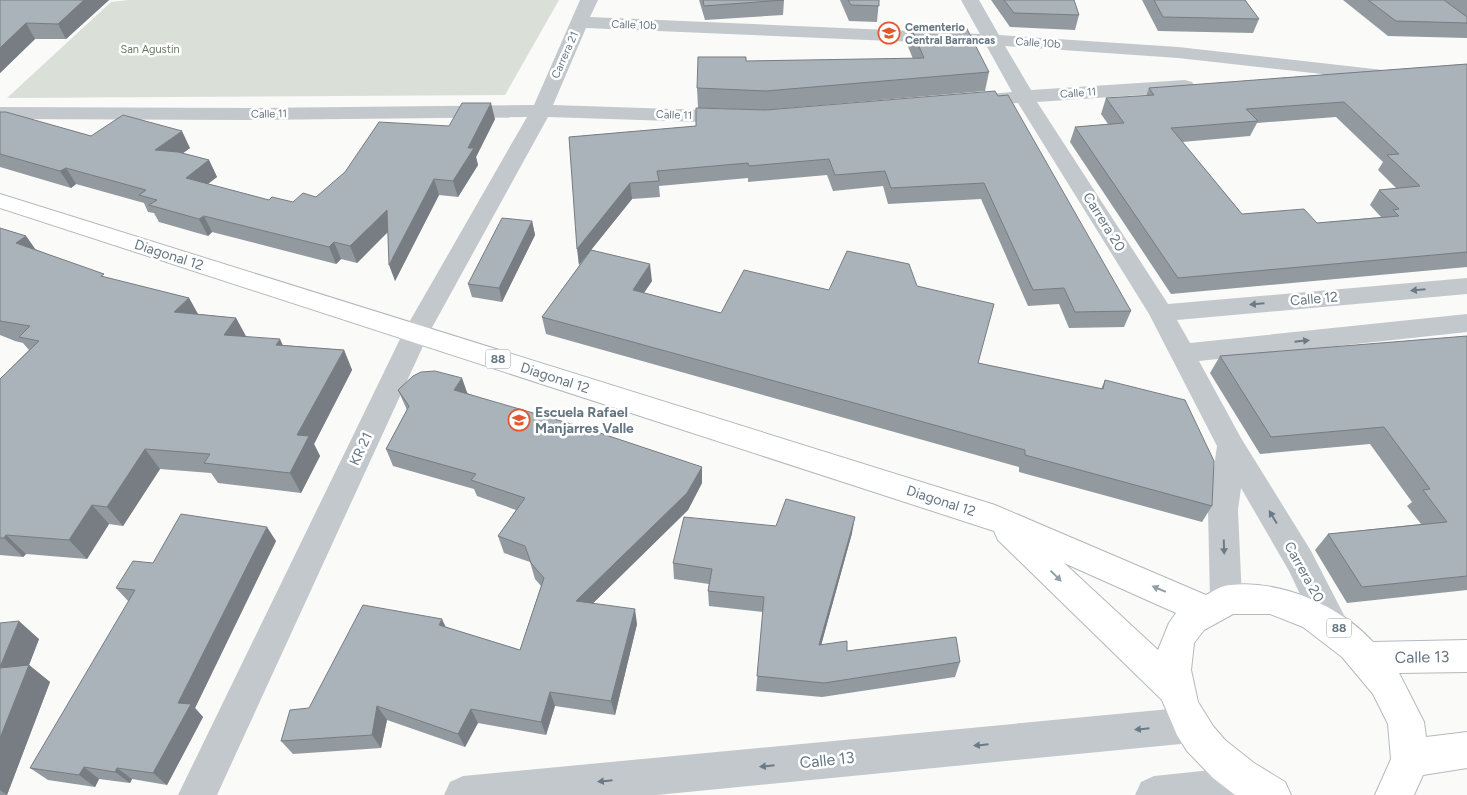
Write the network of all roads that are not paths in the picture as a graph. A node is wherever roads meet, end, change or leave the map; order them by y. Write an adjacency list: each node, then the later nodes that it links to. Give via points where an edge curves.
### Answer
1 (589, 0): 3 (street, Carrera 21)
2 (970, 0): 4 (street, Carrera 20)
3 (580, 22): 4 (street, Calle 10b); 9 (street, Carrera 21)
4 (993, 40): 5 (street, Calle 10b, via 1265,59 1385,74); 7 (street, Carrera 20)
5 (1279, 80)
6 (1200, 85): 7 (street, Calle 11)
7 (1024, 96): 8 (street, Calle 11); 14 (street, Carrera 20)
8 (957, 102)
9 (541, 110): 10 (street, Calle 11, via 247,114); 11 (street, Calle 11); 16 (street, KR 21)
10 (0, 112)
11 (756, 118)
12 (0, 201): 16 (highway, Diagonal 12 / 88)
13 (1467, 286): 14 (street, Calle 12, one-way to 14)
14 (1161, 313): 17 (street, Carrera 20)
15 (1467, 323): 17 (street, one-way to 15)
16 (416, 333): 19 (highway, Diagonal 12 / 88); 29 (street, KR 21)
17 (1184, 353): 18 (street, Carrera 20)
18 (1231, 446): 20 (street, one-way to 20); 21 (street, Carrera 20, one-way to 18, via 1300,561)
19 (995, 518): 20 (highway, Diagonal 12 / 88, one-way to 19); 24 (highway, Diagonal 12 / 88, one-way to 24)
20 (1215, 604): 21 (highway, 88, via 1267,599 1294,605); 24 (highway, 88, via 1183,628 1173,656)
21 (1330, 621): 23 (highway, 88)
22 (1467, 656): 23 (highway, Calle 13)
23 (1376, 657): 27 (highway, 88, via 1395,681 1408,706 1416,732)
24 (1176, 690): 25 (highway, 88)
25 (1191, 725): 28 (highway, 88, via 1216,757); 30 (street, Calle 13, one-way to 30)
26 (1467, 750): 27 (highway)
27 (1416, 757): 32 (highway, 88, via 1406,784)
28 (1261, 790): 31 (street)
29 (197, 795)
30 (462, 795)
31 (1154, 795)
32 (1394, 795)

